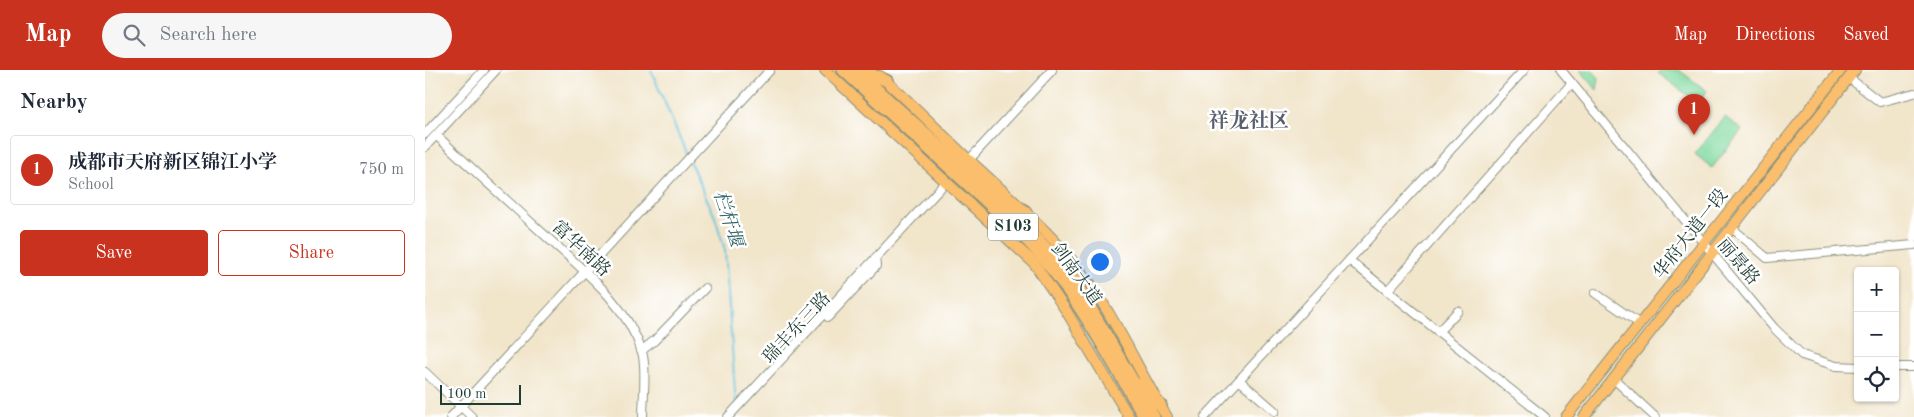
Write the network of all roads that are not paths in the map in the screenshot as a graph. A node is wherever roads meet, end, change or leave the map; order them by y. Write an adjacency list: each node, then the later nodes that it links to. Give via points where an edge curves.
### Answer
1 (483, 70): 17 (street)
2 (496, 70): 18 (street)
3 (770, 70): 29 (street)
4 (825, 70): 22 (main road)
5 (843, 70): 54 (highway, 剑南大道 / S103, via 1043,256 1079,304)
6 (856, 70): 21 (highway, 剑南大道 / S103)
7 (862, 70): 14 (highway)
8 (874, 70): 14 (main road)
9 (1052, 70): 20 (street)
10 (1524, 70): 28 (street)
11 (1561, 70): 15 (street, 丽景路)
12 (1841, 70): 25 (main road, 华府大道一段)
13 (1852, 74): 16 (street, via 1881,102); 24 (main road)
14 (887, 81): 20 (main road)
15 (1572, 83): 25 (street, 丽景路); 31 (street)
16 (1914, 93)
17 (427, 129)
18 (435, 135): 19 (street); 29 (street, 富华南路)
19 (425, 147)
20 (969, 160): 23 (main road)
21 (957, 161): 23 (highway, via 1008,202); 40 (highway, 剑南大道 / S103, via 1061,263)
22 (946, 182): 44 (street); 53 (main road, via 1034,263)
23 (1025, 211): 46 (main road, via 1090,284)
24 (1732, 228): 26 (street, via 1767,258); 27 (main road)
25 (1704, 244): 27 (street, 丽景路); 34 (main road, 华府大道一段)
26 (1914, 245)
27 (1711, 253): 37 (street, 丽景路, via 1774,328 1802,355 1836,366); 42 (main road)
28 (1349, 260): 31 (street); 43 (street)
29 (584, 271): 36 (street, 富华南路, via 626,318); 45 (street)
30 (705, 288): 36 (street)
31 (1387, 291): 35 (street)
32 (1595, 293): 34 (street)
33 (1458, 311): 35 (street)
34 (1640, 324): 59 (main road, 华府大道一段)
35 (1438, 332): 58 (street)
36 (641, 351): 50 (street, 富华南路)
37 (1854, 367)
38 (1899, 367): 39 (street)
39 (1914, 367)
40 (1125, 369): 46 (highway); 55 (highway, 剑南大道 / S103)
41 (425, 372): 45 (street)
42 (1614, 379): 60 (main road); 61 (street)
43 (1239, 380): 47 (street); 57 (street)
44 (742, 405): 51 (street); 52 (street)
45 (461, 406): 48 (street); 49 (street)
46 (1161, 406): 56 (main road)
47 (1275, 411)
48 (451, 417)
49 (472, 417)
50 (643, 417)
51 (728, 417)
52 (734, 417)
53 (1129, 417)
54 (1144, 417)
55 (1154, 417)
56 (1167, 417)
57 (1205, 417)
58 (1545, 417)
59 (1566, 417)
60 (1584, 417)
61 (1655, 417)

